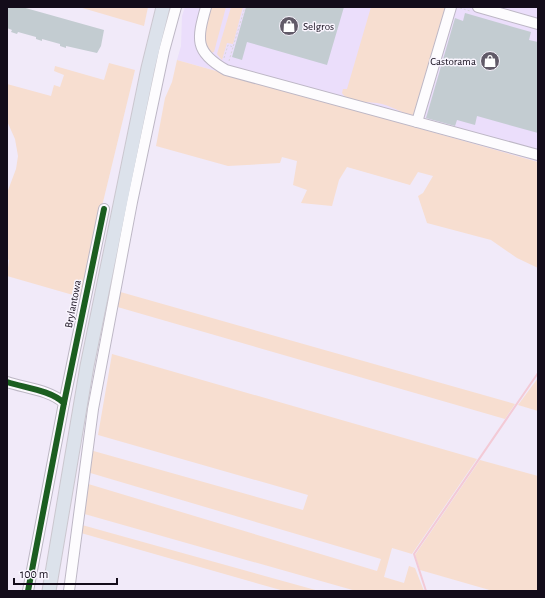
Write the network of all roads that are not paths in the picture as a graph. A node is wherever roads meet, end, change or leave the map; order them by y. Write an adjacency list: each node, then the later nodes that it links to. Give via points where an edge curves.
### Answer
1 (163, 7): 13 (main road, via 148,68 87,366)
2 (176, 7): 14 (street, via 164,51 132,202 93,409)
3 (206, 7): 7 (street, via 199,41 204,54 220,62 226,70)
4 (451, 7): 7 (street)
5 (475, 9): 6 (street)
6 (538, 24)
7 (417, 122): 8 (street)
8 (538, 155)
9 (104, 209): 11 (street, Brylantowa)
10 (7, 382): 11 (street, via 48,394)
11 (64, 403): 12 (street, Brylantowa)
12 (28, 591)
13 (49, 591)
14 (69, 591)

